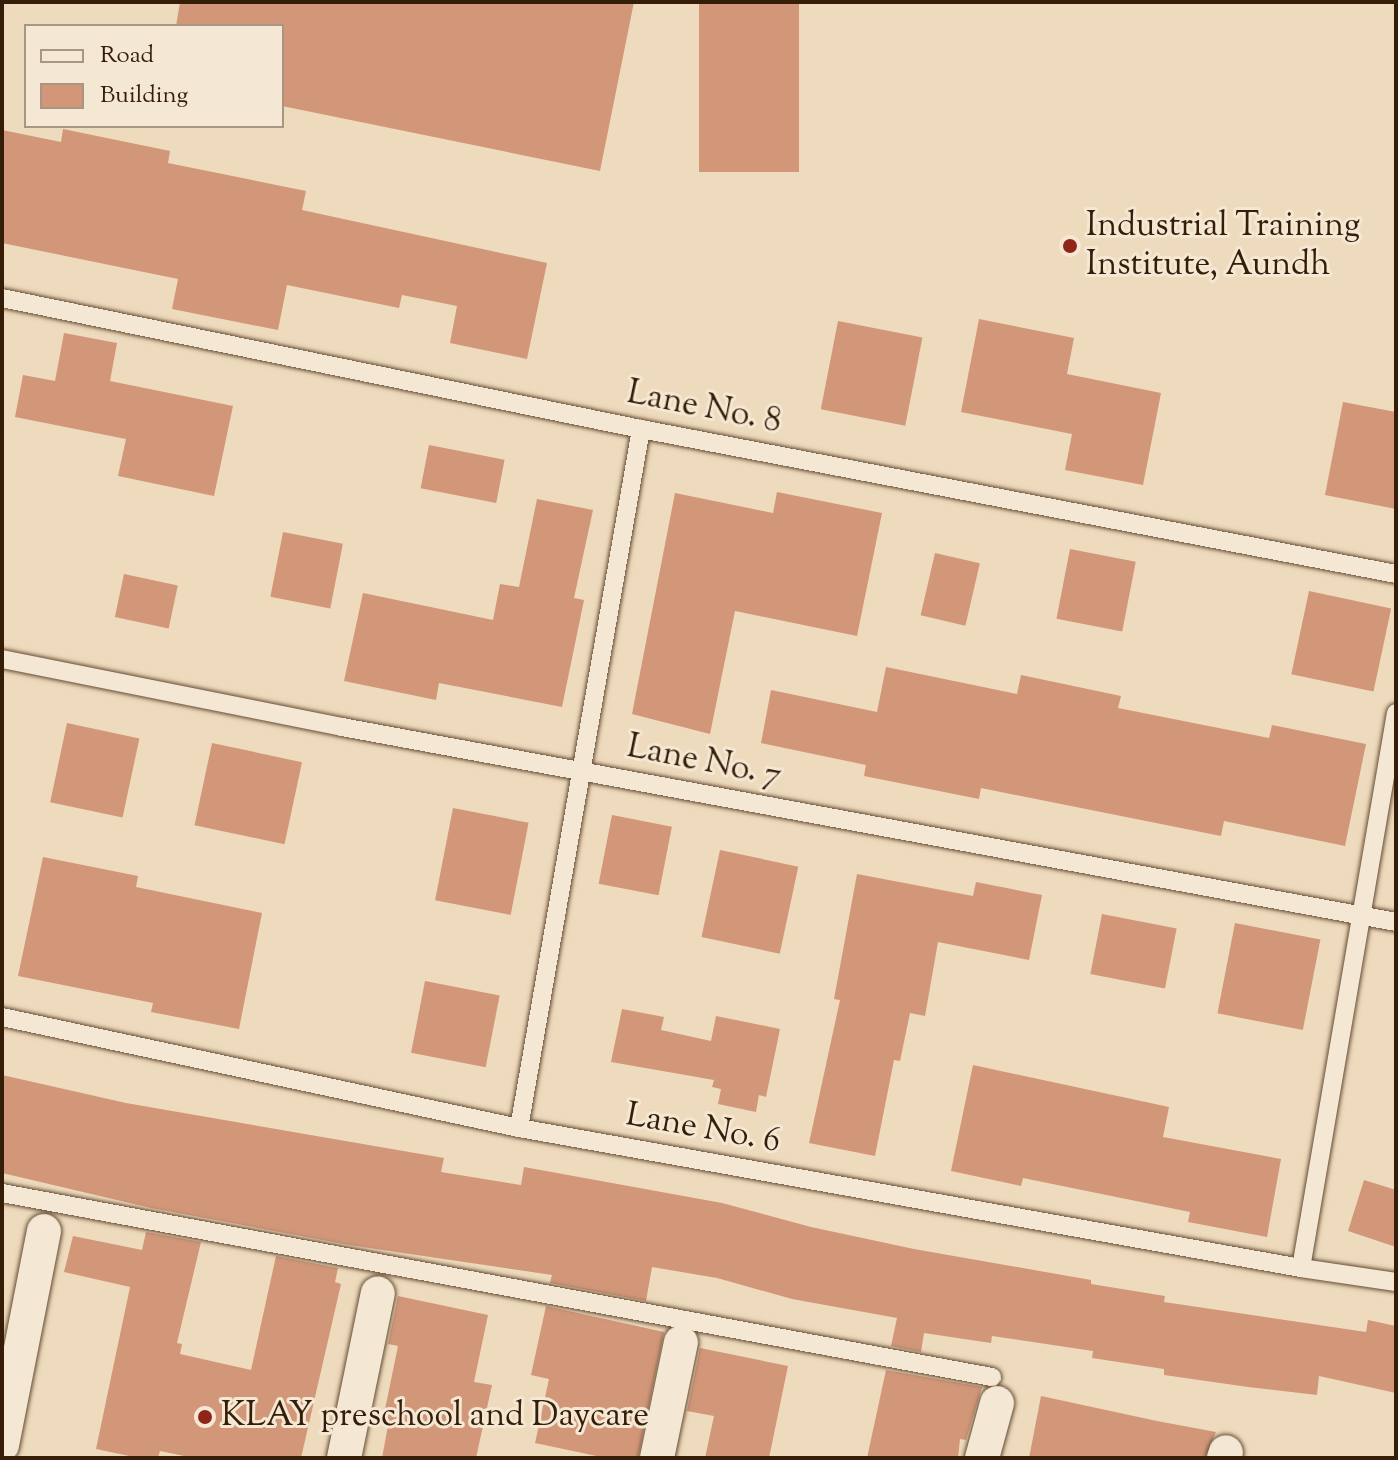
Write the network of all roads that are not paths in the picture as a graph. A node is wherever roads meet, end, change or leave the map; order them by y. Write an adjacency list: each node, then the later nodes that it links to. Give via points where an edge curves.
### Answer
1 (2, 298): 2 (lane, Lane No. 8)
2 (641, 429): 3 (lane, Lane No. 8); 6 (lane)
3 (1396, 574)
4 (2, 659): 6 (lane, Lane No. 7)
5 (1396, 713): 7 (lane)
6 (581, 771): 7 (lane, Lane No. 7); 10 (lane)
7 (1361, 916): 8 (lane, Lane No. 7); 13 (lane)
8 (1396, 922)
9 (2, 1017): 10 (lane, Lane No. 6)
10 (519, 1128): 13 (lane, Lane No. 6)
11 (2, 1193): 17 (lane)
12 (44, 1231): 18 (street)
13 (1301, 1268): 14 (lane, Lane No. 6)
14 (1396, 1282)
15 (378, 1293): 19 (street)
16 (681, 1342): 20 (street)
17 (994, 1390): 21 (street)
18 (2, 1445)
19 (344, 1458)
20 (657, 1458)
21 (982, 1458)

